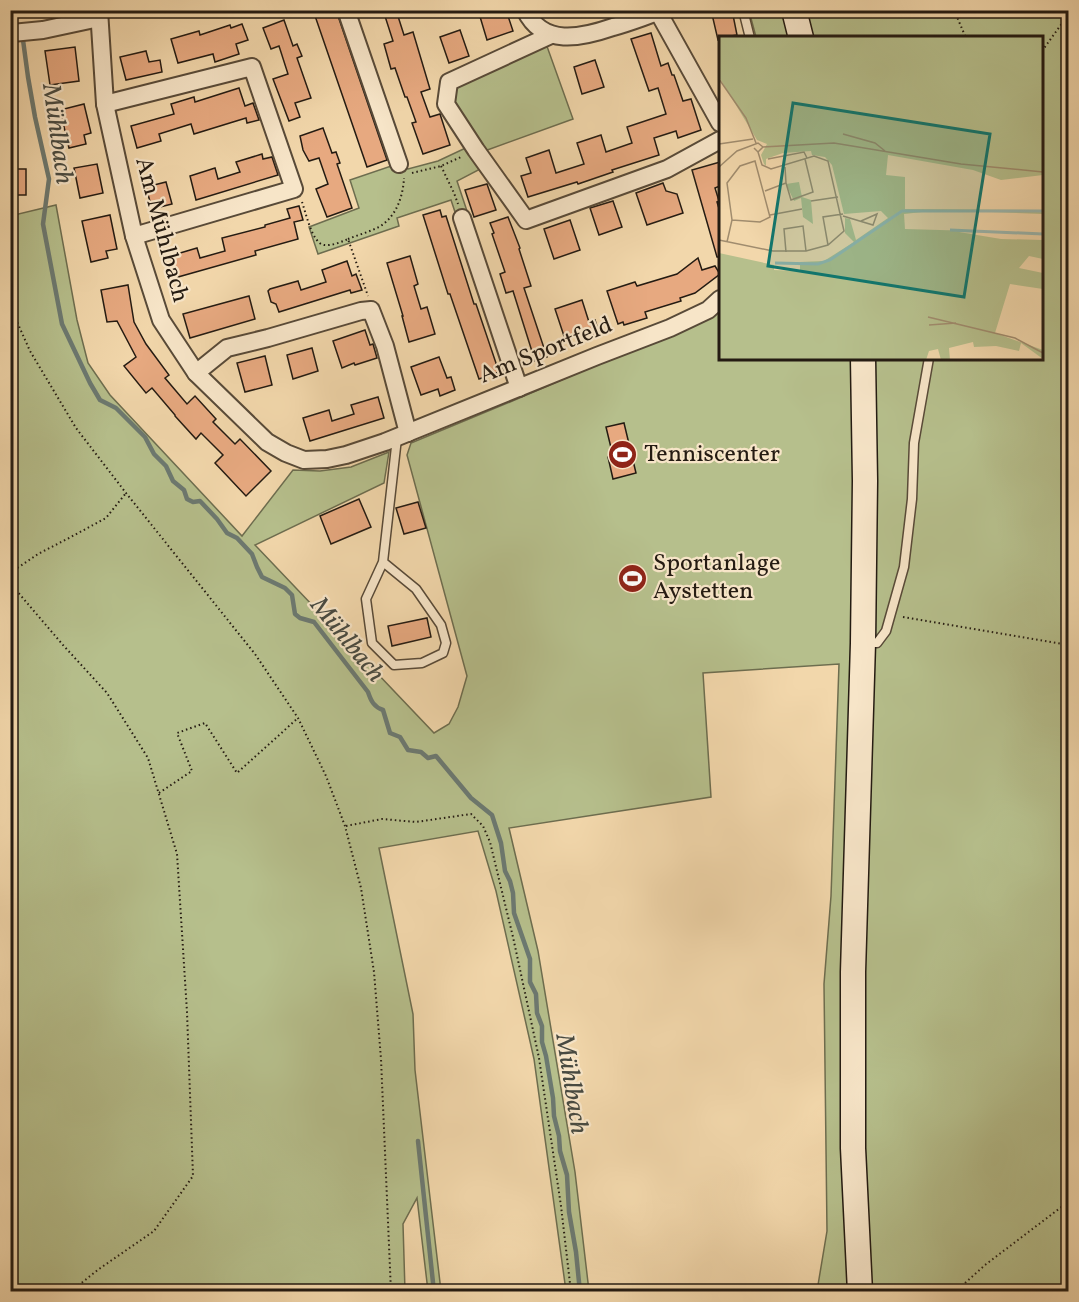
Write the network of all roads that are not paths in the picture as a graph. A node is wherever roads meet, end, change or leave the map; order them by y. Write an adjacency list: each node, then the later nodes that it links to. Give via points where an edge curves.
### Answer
1 (346, 10): 14 (street)
2 (525, 10): 8 (street, via 531,22)
3 (743, 10): 9 (lane)
4 (794, 10): 10 (main road)
5 (657, 11): 8 (street, via 589,35 565,38); 12 (street)
6 (99, 14): 7 (street, via 43,30); 11 (street, Am Mühlbach)
7 (12, 33)
8 (550, 34): 13 (street, via 449,82 446,104 526,220 667,169)
9 (750, 36)
10 (800, 36)
11 (105, 104): 16 (street, Am Mühlbach); 16 (street, via 252,67 294,189)
12 (719, 121)
13 (719, 141)
14 (399, 164)
15 (462, 218): 21 (street)
16 (134, 236): 20 (street, Am Mühlbach, via 161,320)
17 (719, 300): 21 (street, Am Sportfeld, via 708,310 670,328)
18 (863, 360): 24 (main road)
19 (929, 360): 24 (lane, via 914,443 904,567 886,631 877,643)
20 (196, 373): 22 (street, Am Mühlbach, via 267,442 304,460 346,455); 22 (street, via 227,348 371,310 385,346)
21 (519, 388): 22 (street, Am Sportfeld)
22 (397, 438): 23 (lane)
23 (383, 562): 23 (lane, via 366,600 372,643 394,665 422,663 443,653 446,643 441,625 416,589)
24 (863, 643): 25 (main road, via 853,972 853,1148)
25 (860, 1292)

